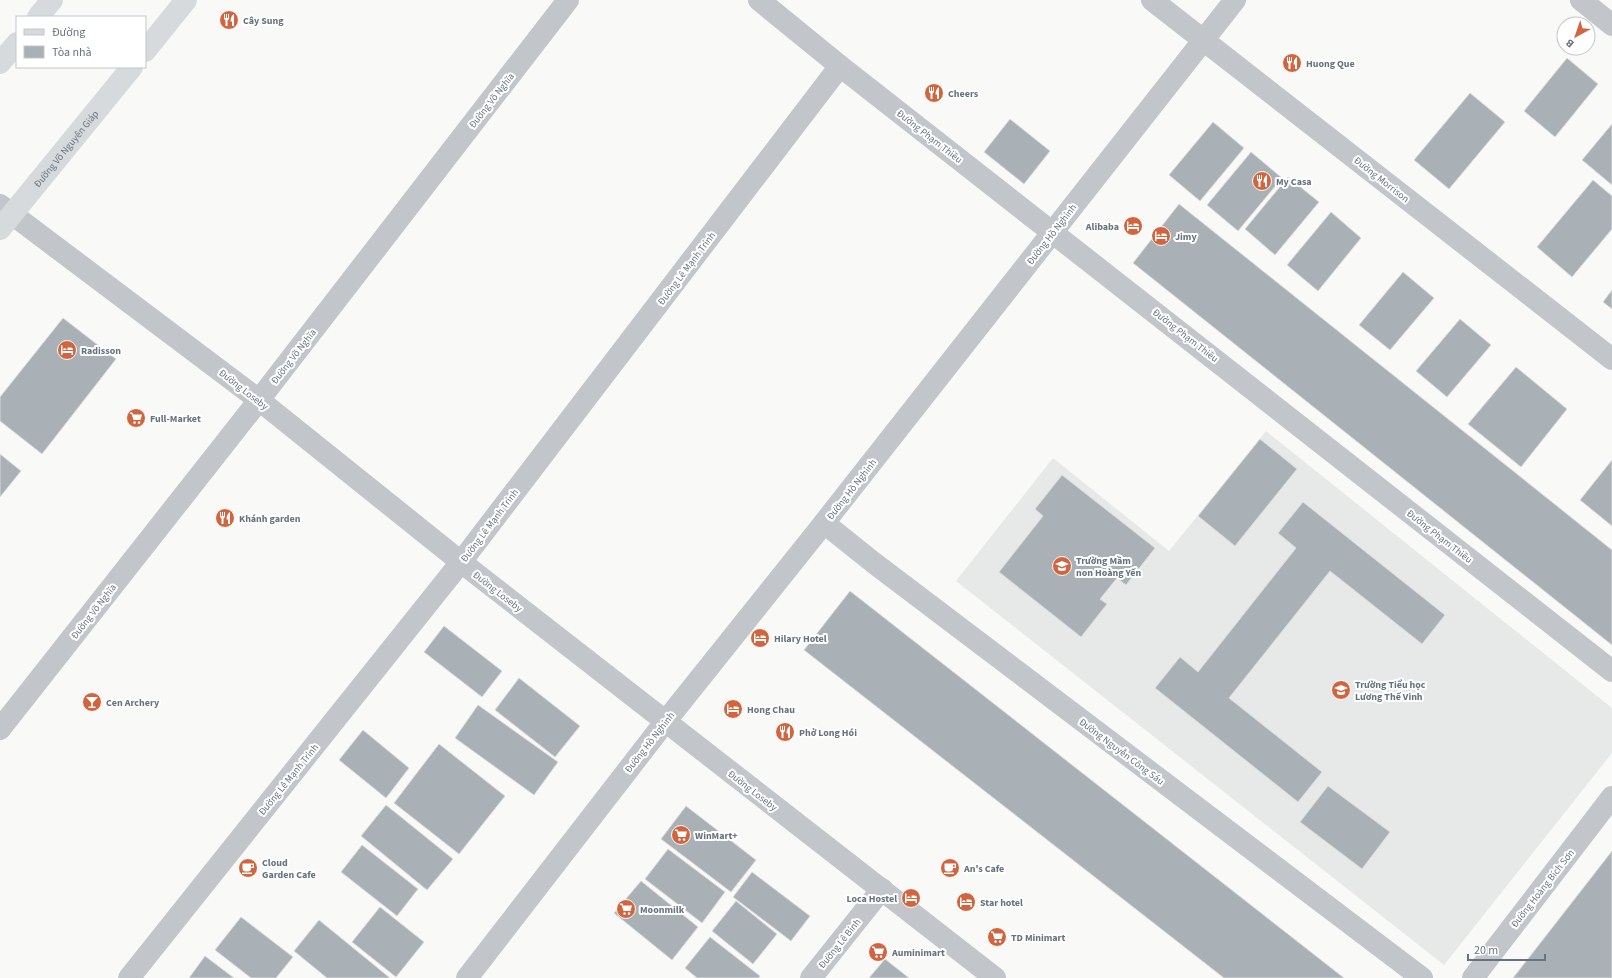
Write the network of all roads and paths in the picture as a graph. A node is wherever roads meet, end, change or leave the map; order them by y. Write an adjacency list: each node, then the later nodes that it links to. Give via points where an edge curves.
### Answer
1 (52, 0): 8 (main road)
2 (186, 0): 12 (main road)
3 (568, 0): 19 (street, Đường Võ Nghĩa)
4 (759, 0): 14 (street, Đường Phạm Thiều)
5 (1152, 0): 10 (street, Đường Morrison)
6 (1235, 0): 10 (street, Đường Hồ Nghinh)
7 (1581, 0): 9 (street)
8 (39, 16)
9 (1612, 25)
10 (1204, 40): 17 (street, Đường Hồ Nghinh); 18 (street, Đường Morrison)
11 (16, 44): 13 (main road)
12 (146, 50)
13 (0, 63)
14 (840, 66): 17 (street, Đường Phạm Thiều); 21 (street, Đường Lê Mạnh Trinh)
15 (131, 68): 16 (main road, Đường Võ Nguyên Giáp)
16 (4, 216): 19 (street, Đường Loseby)
17 (1053, 231): 20 (street, Đường Hồ Nghinh); 22 (street, Đường Phạm Thiều)
18 (1612, 360)
19 (259, 400): 21 (street, Đường Loseby); 24 (street, Đường Võ Nghĩa)
20 (824, 523): 23 (street, Đường Hồ Nghinh); 31 (street, Đường Nguyễn Công Sáu)
21 (461, 562): 23 (street, Đường Loseby); 27 (street, Đường Lê Mạnh Trinh)
22 (1612, 671)
23 (665, 722): 26 (street, Đường Loseby); 28 (street, Đường Hồ Nghinh)
24 (0, 729)
25 (1612, 797): 32 (street, Đường Hoàng Bích Sơn)
26 (882, 889): 29 (street, Đường Lê Binh); 30 (street, Đường Loseby)
27 (130, 978)
28 (467, 978)
29 (811, 978)
30 (994, 978)
31 (1422, 978)
32 (1473, 978)

